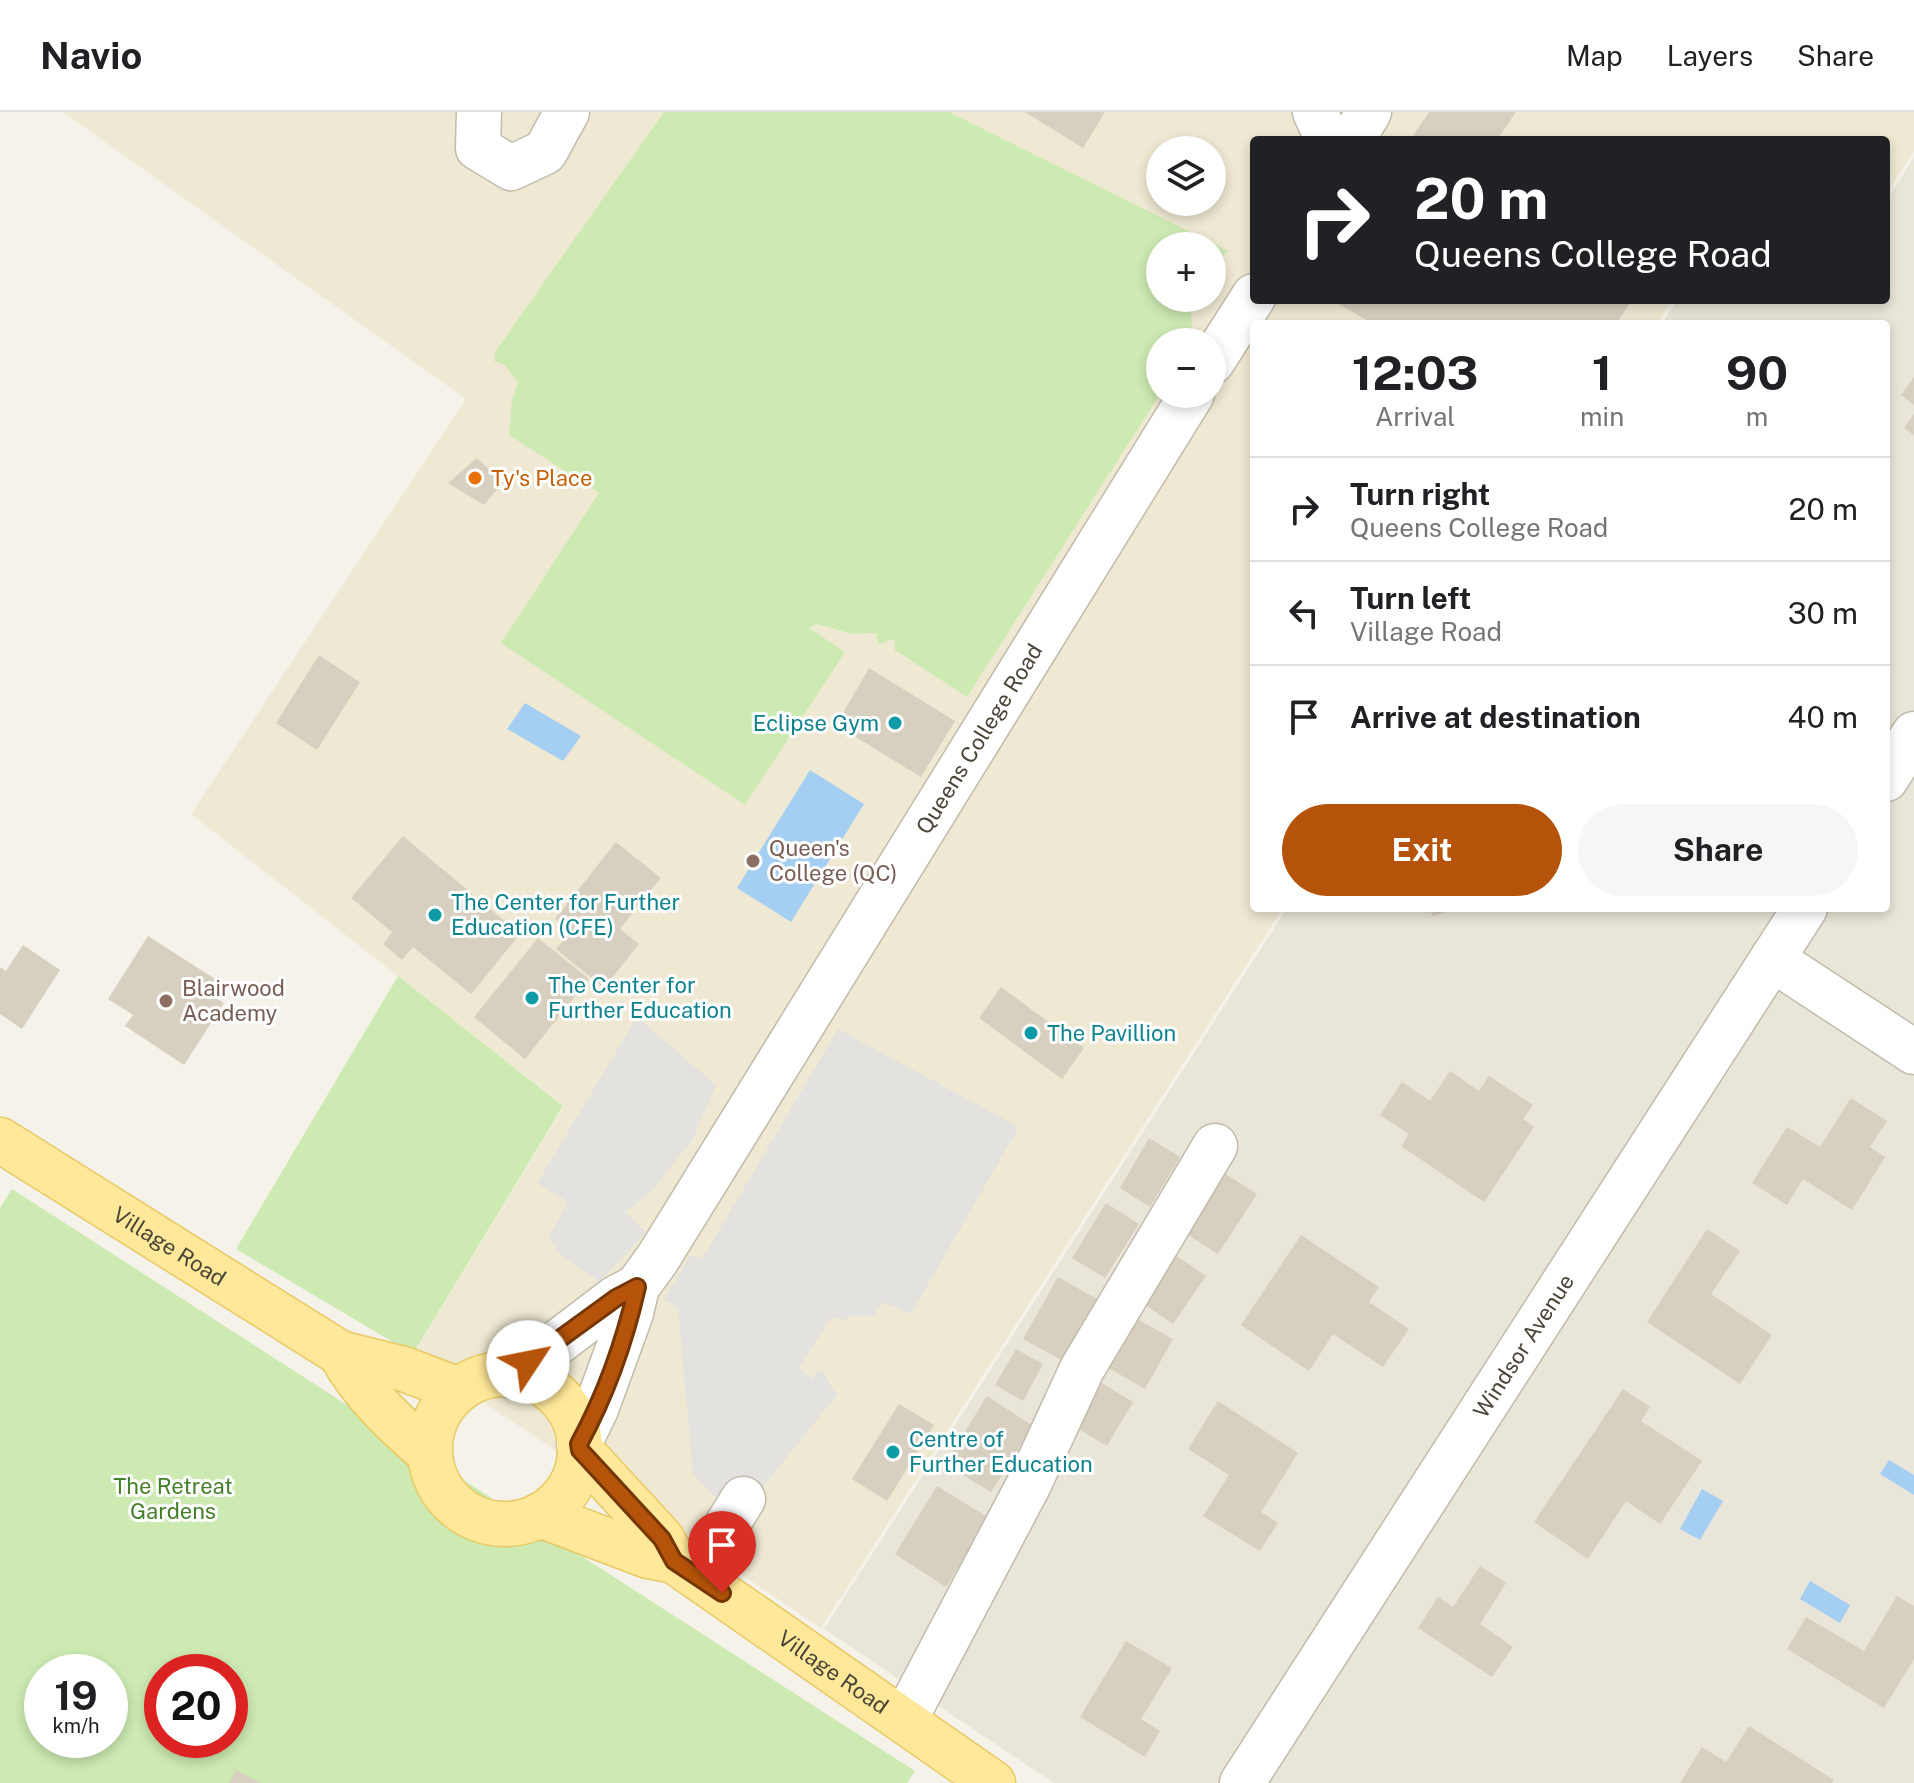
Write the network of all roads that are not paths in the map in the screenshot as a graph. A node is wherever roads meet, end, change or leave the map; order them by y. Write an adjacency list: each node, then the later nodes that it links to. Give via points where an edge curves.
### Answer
1 (479, 112): 2 (street, via 478,148 511,168 545,152)
2 (567, 112)
3 (1315, 112): 5 (street)
4 (1369, 112): 6 (street)
5 (1326, 136)
6 (1354, 136)
7 (1250, 302): 8 (street)
8 (1226, 340)
9 (1183, 408): 17 (street, Queens College Road)
10 (1914, 734): 11 (street)
11 (1890, 773)
12 (1802, 912): 13 (street, Windsor Avenue)
13 (1772, 959): 14 (street); 28 (street, Windsor Avenue)
14 (1914, 1052)
15 (1215, 1146): 26 (street, via 1082,1369 1029,1484)
16 (4, 1152): 18 (main road, Village Road)
17 (637, 1287): 19 (street, Queens College Road); 21 (street, Queens College Road)
18 (340, 1353): 20 (main road, Village Road); 22 (main road, Village Road, via 383,1412)
19 (507, 1375): 20 (main road, via 483,1377); 21 (main road, Village Road, via 539,1383 555,1394 568,1409)
20 (459, 1390): 22 (main road, via 440,1411)
21 (580, 1447): 24 (main road, via 567,1490); 25 (main road, Village Road)
22 (429, 1453): 24 (main road, Village Road, via 440,1488 467,1514 503,1524)
23 (743, 1499): 25 (street)
24 (540, 1515): 25 (main road, Village Road)
25 (685, 1568): 26 (main road, Village Road)
26 (904, 1721): 27 (main road, Village Road)
27 (993, 1783)
28 (1242, 1783)

